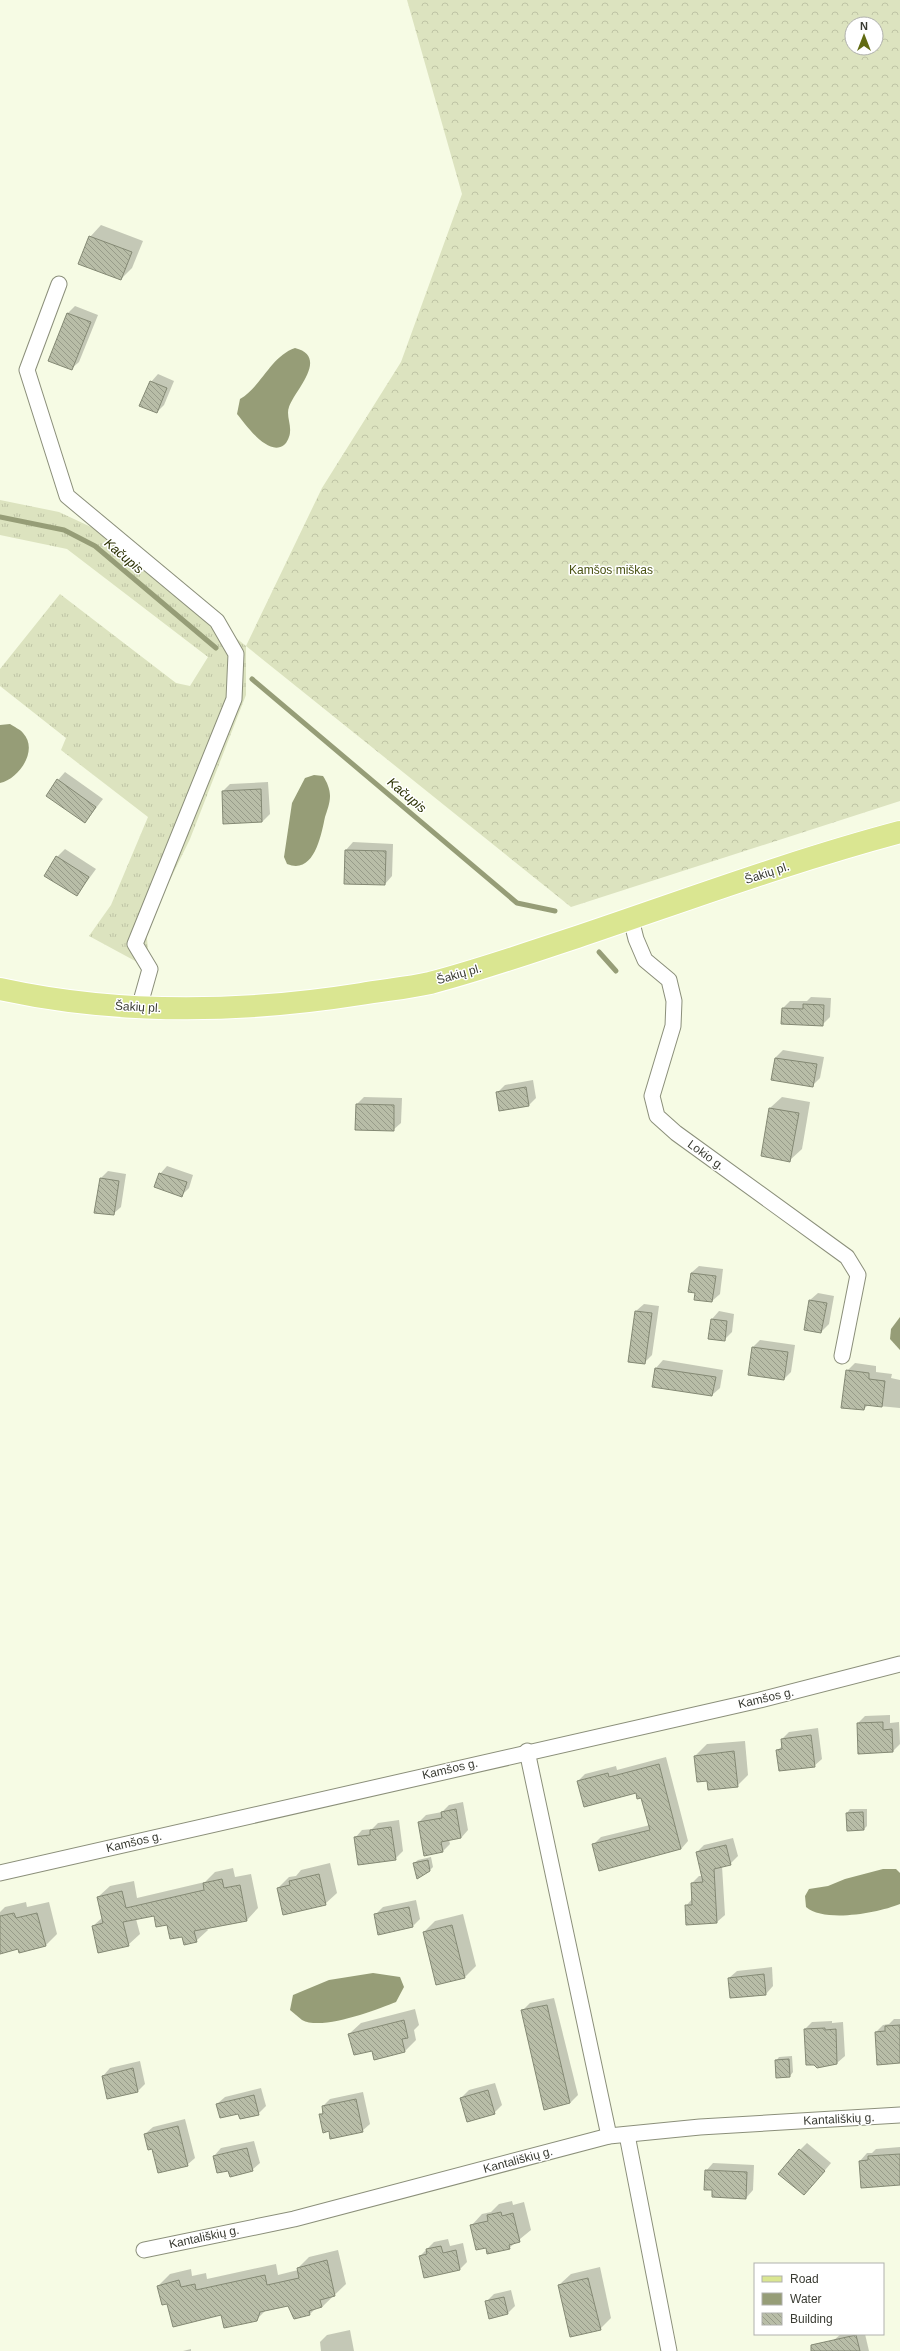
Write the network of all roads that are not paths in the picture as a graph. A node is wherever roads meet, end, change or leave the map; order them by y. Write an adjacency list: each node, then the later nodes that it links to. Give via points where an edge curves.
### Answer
1 (59, 284): 5 (street, via 26,370 67,496 217,621 236,654 234,699 135,944 150,969)
2 (900, 832): 3 (main road, Šakių pl., via 858,843)
3 (631, 919): 5 (main road, Šakių pl., via 428,983 252,1007); 6 (street, Lokio g., via 645,960 669,980 674,1001 673,1026 652,1096 657,1116 676,1133 847,1257 858,1275)
4 (0, 989): 5 (main road, Šakių pl., via 93,1004)
5 (139, 1008)
6 (842, 1356)
7 (900, 1664): 8 (street, Kamšos g., via 760,1700)
8 (527, 1752): 9 (street, Kamšos g.); 12 (street)
9 (0, 1873)
10 (900, 2115): 11 (street, Kantališkių g., via 700,2127)
11 (627, 2135): 12 (street, Kantališkių g.); 14 (street)
12 (610, 2136): 13 (street, Kantališkių g., via 294,2219)
13 (144, 2250)
14 (669, 2351)

